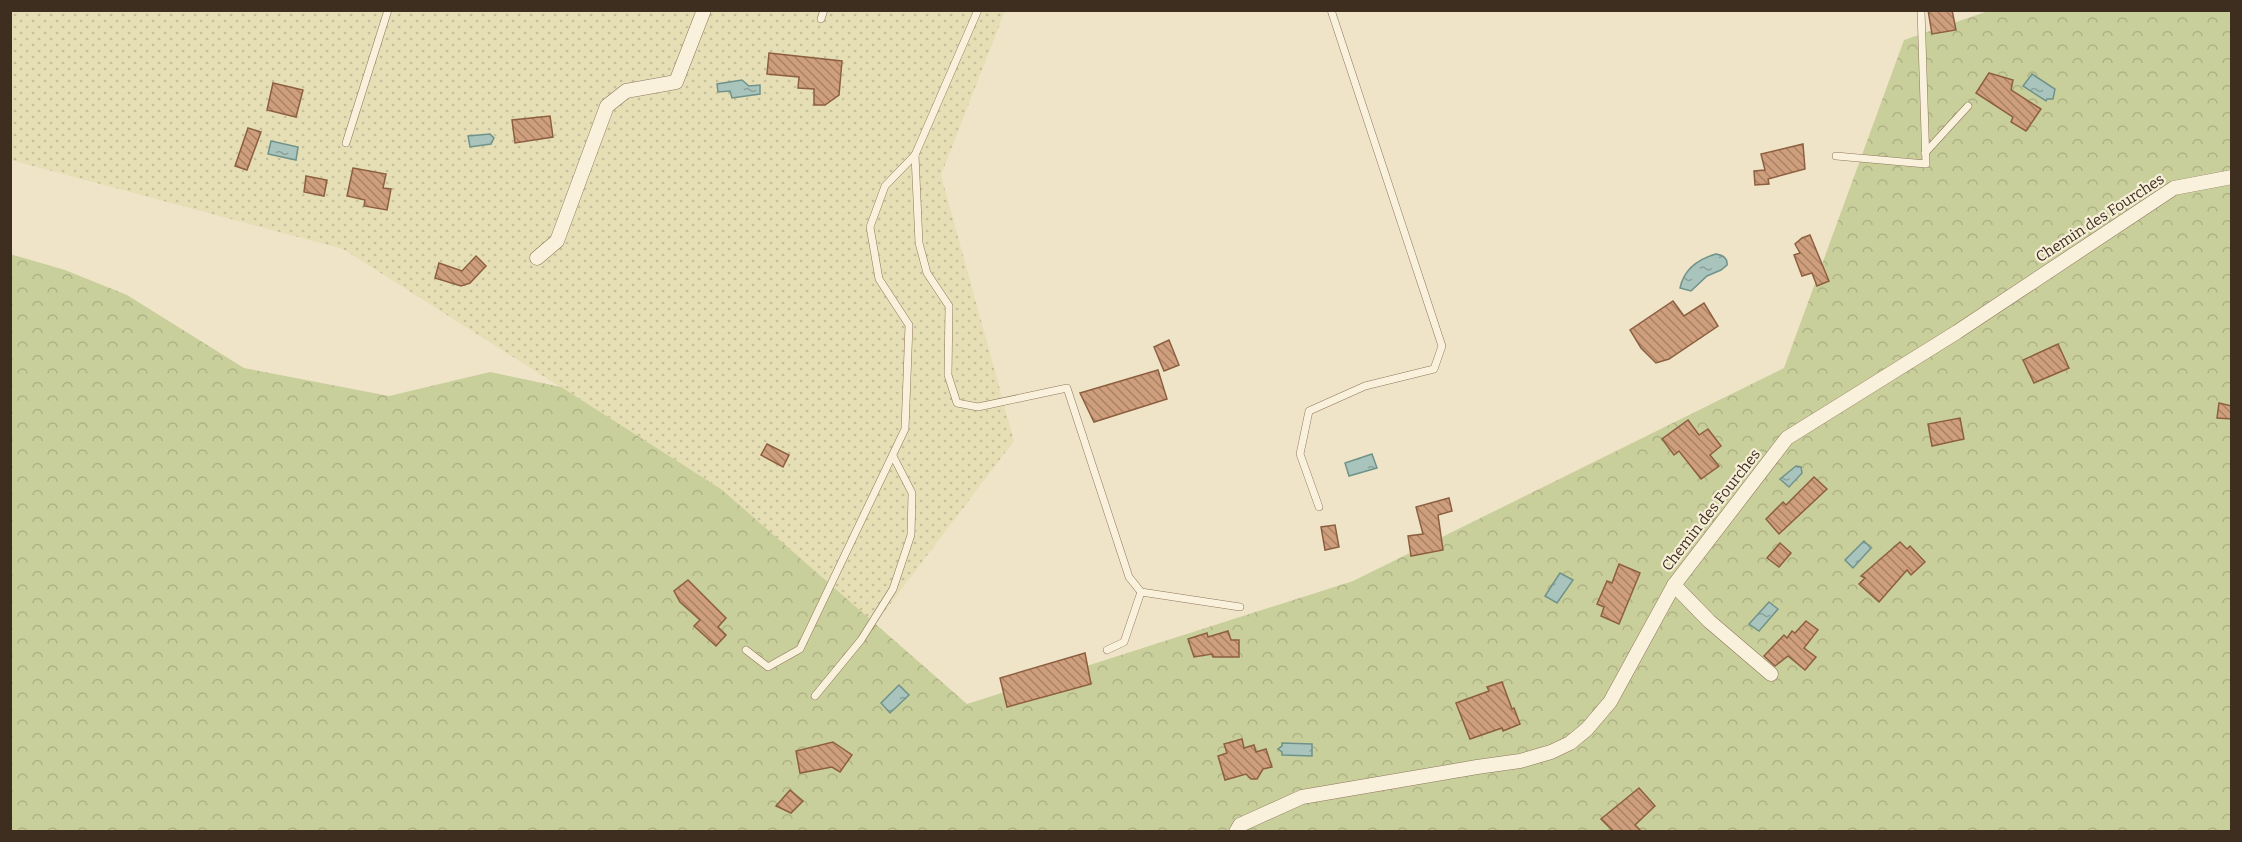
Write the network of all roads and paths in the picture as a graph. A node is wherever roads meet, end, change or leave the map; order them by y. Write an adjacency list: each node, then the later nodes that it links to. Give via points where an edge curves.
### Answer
1 (388, 10): 9 (lane)
2 (704, 10): 14 (street, via 676,82 626,91 607,106 557,240)
3 (824, 10): 7 (lane)
4 (978, 10): 11 (lane)
5 (1331, 10): 16 (lane, via 1442,346 1434,369 1365,386 1309,411 1300,454)
6 (1921, 10): 10 (lane)
7 (821, 19)
8 (1968, 106): 10 (lane)
9 (346, 143)
10 (1925, 153): 12 (lane, via 1926,164)
11 (915, 155): 15 (lane, via 885,186 870,227 879,279 909,325 905,429); 18 (lane, via 919,243 927,273 949,306 948,375 957,403 978,407 1067,388 1130,577)
12 (1836, 156)
13 (2232, 177): 17 (street, Chemin des Fourches, via 2174,188 1958,332 1787,438)
14 (537, 258)
15 (892, 456): 20 (lane, via 800,649 768,667); 23 (lane, via 912,494 911,536 893,589 861,640)
16 (1319, 507)
17 (1674, 585): 22 (street); 24 (street, Chemin des Fourches, via 1610,702 1570,743 1520,761 1302,797 1240,825)
18 (1141, 592): 19 (lane); 21 (lane, via 1124,642)
19 (1240, 607)
20 (746, 650)
21 (1107, 650)
22 (1771, 675)
23 (815, 696)
24 (1236, 831)

